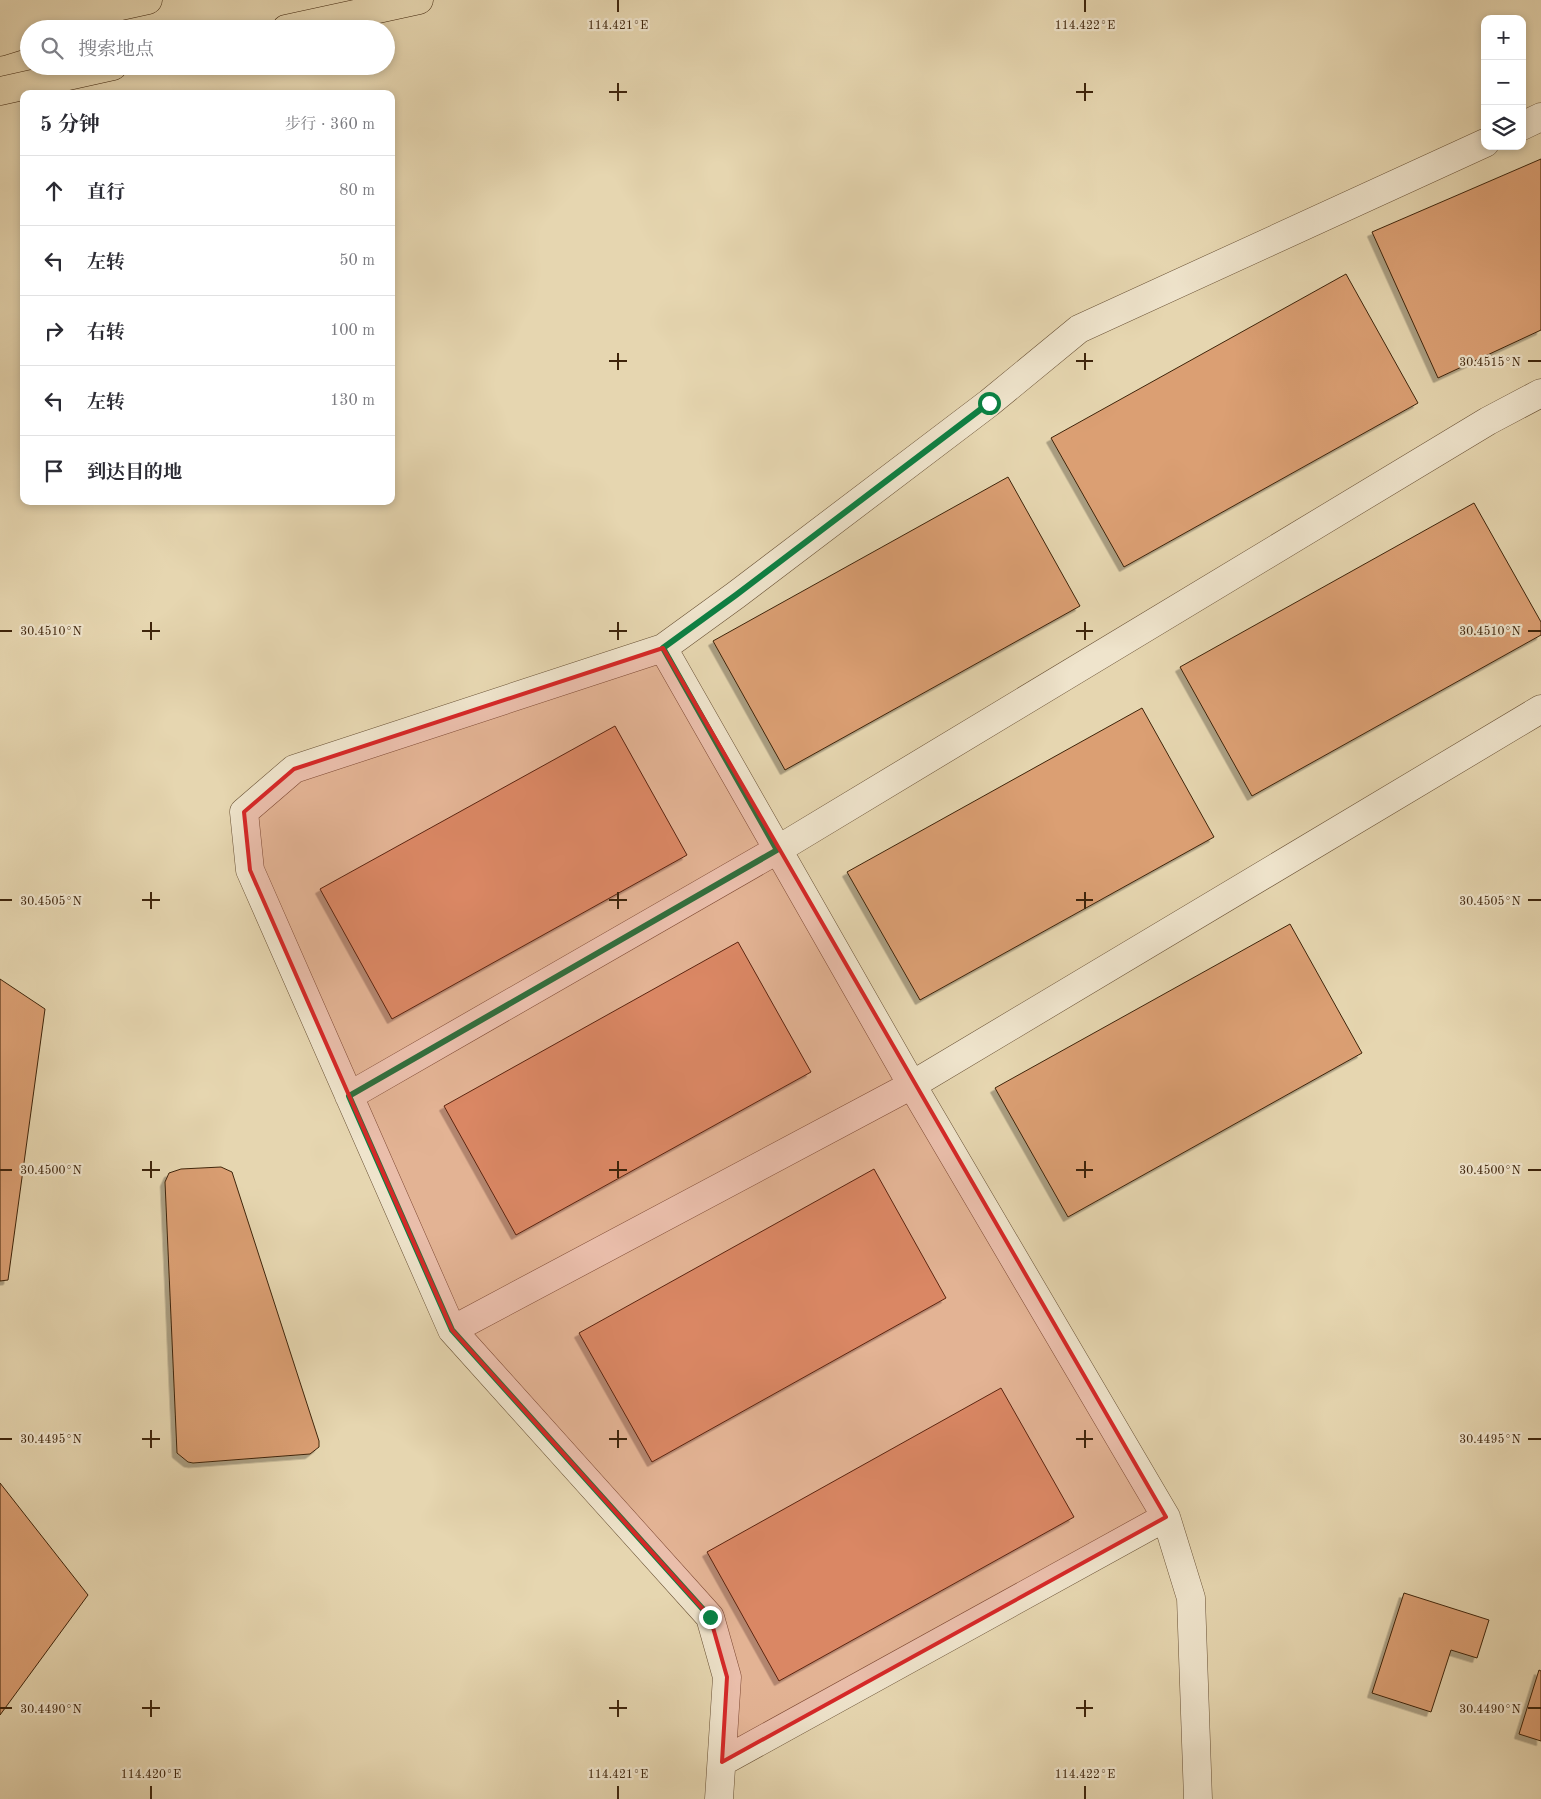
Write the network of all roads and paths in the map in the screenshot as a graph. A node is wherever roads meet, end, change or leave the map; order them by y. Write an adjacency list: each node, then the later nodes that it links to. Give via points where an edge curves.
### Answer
1 (148, 0): 4 (main road)
2 (418, 0): 7 (main road)
3 (0, 5): 4 (main road)
4 (107, 8): 5 (main road); 6 (main road)
5 (27, 20)
6 (70, 20)
7 (327, 20)
8 (20, 21): 9 (main road)
9 (0, 24)
10 (20, 36): 11 (main road)
11 (0, 42)
12 (72, 75): 13 (main road)
13 (0, 91)
14 (1541, 117): 15 (street)
15 (1526, 124)
16 (1481, 145): 18 (street, via 1078,329 989,403)
17 (1541, 393): 20 (street, via 1488,421)
18 (663, 648): 20 (street); 22 (street, via 294,769 244,812 250,870)
19 (1541, 709): 21 (street)
20 (777, 850): 21 (street); 22 (street)
21 (912, 1084): 23 (street); 24 (street)
22 (349, 1096): 23 (street)
23 (452, 1330): 25 (street, via 710,1617 728,1677)
24 (1166, 1517): 25 (street); 27 (street, via 1192,1598)
25 (722, 1762): 26 (street)
26 (719, 1799)
27 (1198, 1799)

